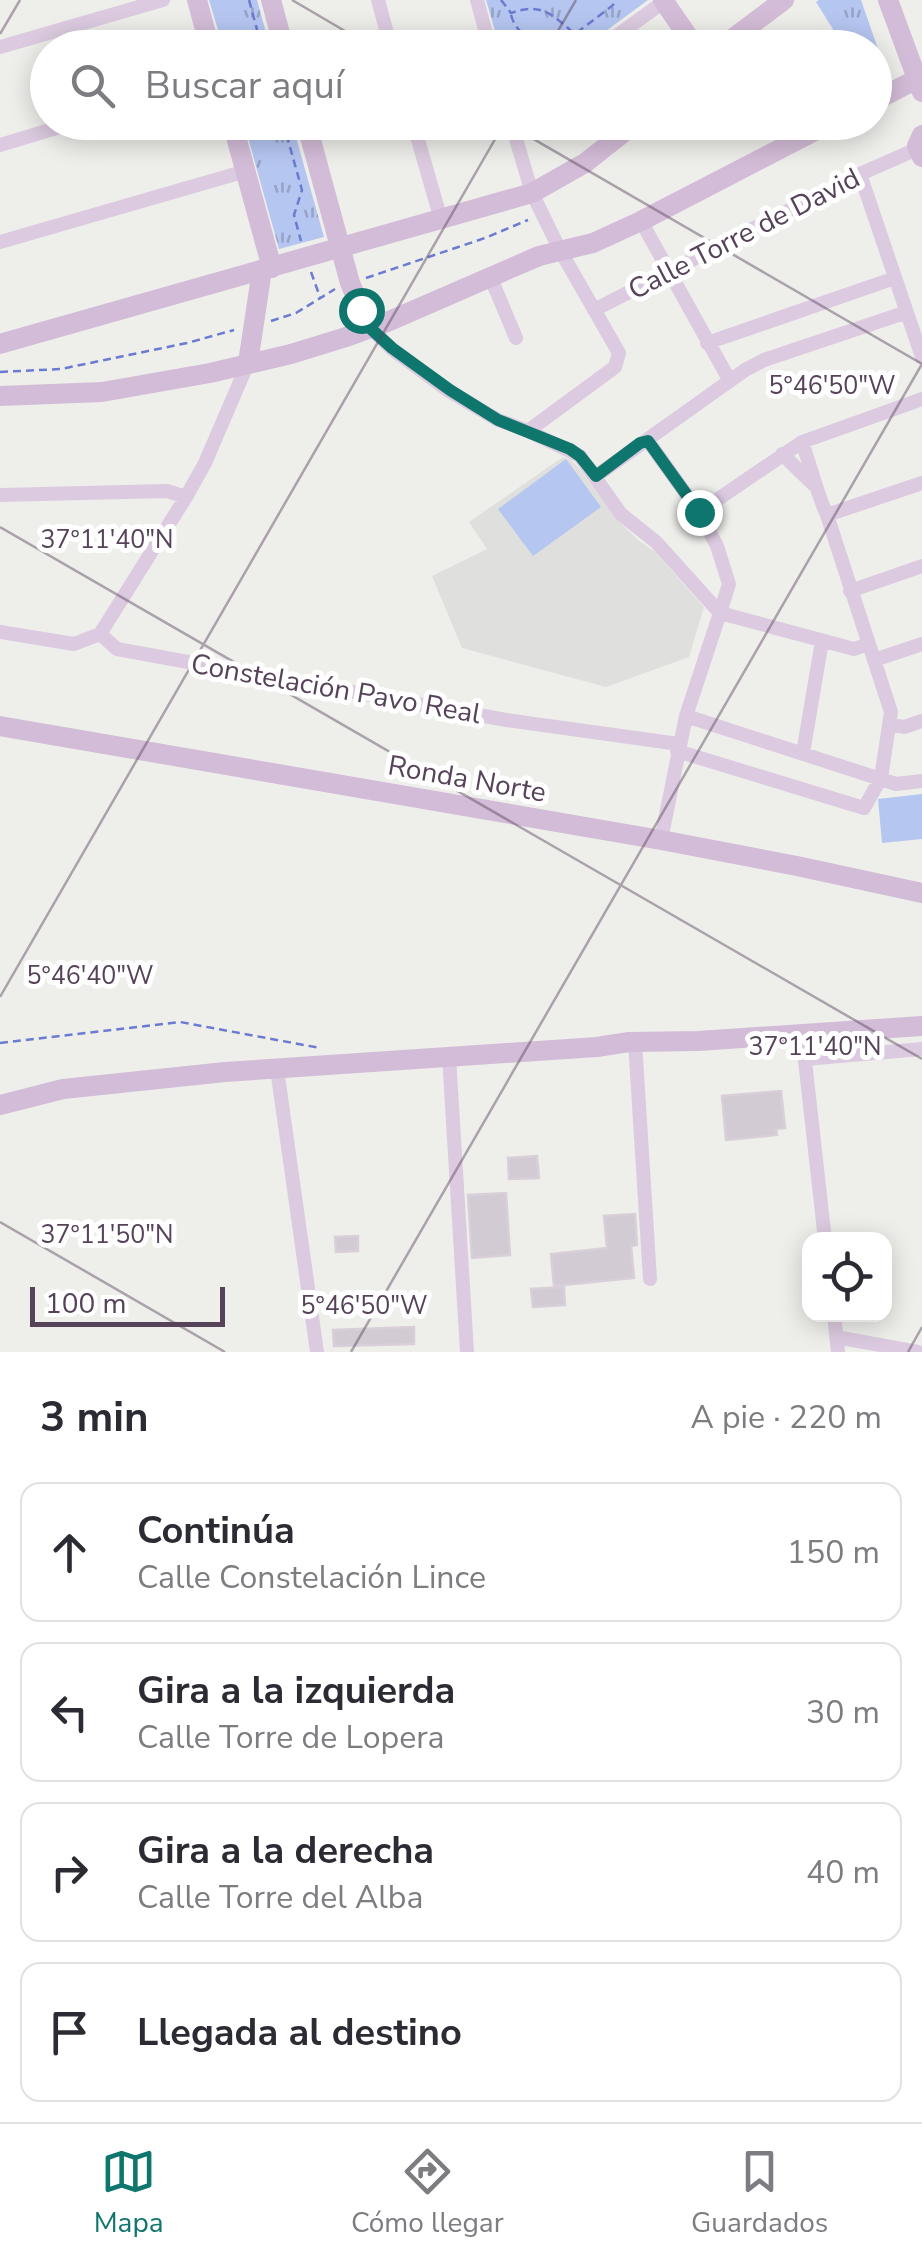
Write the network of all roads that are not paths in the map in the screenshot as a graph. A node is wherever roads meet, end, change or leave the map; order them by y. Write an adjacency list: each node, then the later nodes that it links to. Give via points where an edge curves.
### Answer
1 (163, 0): 9 (street)
2 (197, 0): 10 (street)
3 (271, 0): 11 (street)
4 (378, 0): 12 (street)
5 (477, 0): 13 (street)
6 (665, 0): 14 (street); 15 (street)
7 (784, 0): 16 (street)
8 (888, 0): 19 (street)
9 (59, 30)
10 (205, 30)
11 (279, 30)
12 (386, 30)
13 (485, 30)
14 (624, 30)
15 (684, 30)
16 (744, 30)
17 (30, 38): 18 (street)
18 (0, 47)
19 (917, 78): 20 (street)
20 (892, 91)
21 (30, 135): 28 (street)
22 (237, 140): 30 (street)
23 (311, 140): 36 (street)
24 (418, 140): 33 (street)
25 (516, 140): 32 (street)
26 (614, 140): 32 (street)
27 (797, 140): 34 (street)
28 (0, 144)
29 (921, 150): 31 (street, Calle Torre de David)
30 (246, 171): 35 (street); 38 (street)
31 (860, 174): 39 (street, Calle Torre de David); 41 (street)
32 (532, 194): 33 (street); 37 (street)
33 (441, 220): 36 (street)
34 (642, 221): 37 (street); 39 (street)
35 (0, 242)
36 (341, 248): 38 (street); 44 (street)
37 (560, 250): 40 (street); 42 (street)
38 (267, 269): 47 (street); 49 (street)
39 (668, 272): 42 (street, Calle Torre de David); 46 (street)
40 (490, 276): 44 (street); 45 (street)
41 (895, 278): 43 (street); 46 (street)
42 (594, 310): 53 (street, via 619,353 615,367)
43 (907, 312): 48 (street); 50 (street, via 764,360)
44 (369, 327): 49 (street); 53 (street, via 450,390)
45 (516, 338)
46 (707, 343): 50 (street)
47 (0, 344)
48 (922, 357)
49 (248, 363): 51 (street, via 102,392); 61 (street)
50 (730, 381): 54 (street)
51 (0, 396)
52 (922, 398): 55 (street)
53 (528, 431): 57 (street, via 580,456)
54 (648, 441): 57 (street); 62 (street)
55 (802, 442): 56 (street); 59 (street)
56 (782, 454): 59 (street); 62 (street)
57 (596, 476): 66 (street, via 621,514)
58 (922, 484): 63 (street)
59 (814, 486): 63 (street)
60 (0, 494): 61 (street, via 167,490)
61 (186, 497): 68 (street)
62 (699, 512): 66 (street, via 729,584)
63 (827, 515): 65 (street)
64 (922, 566): 65 (street)
65 (850, 591): 70 (street)
66 (720, 613): 69 (street); 73 (street)
67 (0, 632): 68 (street, via 74,644)
68 (100, 634): 77 (street, Constelación Pavo Real, via 117,649)
69 (822, 642): 70 (street, via 854,649); 78 (street)
70 (868, 644): 72 (street)
71 (922, 644): 72 (street)
72 (874, 660): 75 (street)
73 (686, 716): 77 (street); 78 (street)
74 (922, 720): 75 (street)
75 (889, 724): 79 (street)
76 (0, 726): 81 (street, Ronda Norte)
77 (678, 748): 79 (street, Constelación Pavo Real, via 864,808); 81 (street)
78 (803, 753): 79 (street)
79 (881, 778): 80 (street)
80 (922, 781)
81 (661, 840): 82 (street, Ronda Norte)
82 (922, 894)
83 (922, 1026): 84 (street)
84 (802, 1034): 85 (street); 88 (street)
85 (635, 1042): 87 (street); 92 (street)
86 (922, 1049): 88 (street)
87 (449, 1056): 89 (street); 95 (street)
88 (805, 1059): 91 (street)
89 (277, 1069): 90 (street, via 63,1089); 94 (street)
90 (0, 1106)
91 (824, 1232)
92 (650, 1279)
93 (837, 1345): 96 (street)
94 (317, 1352)
95 (467, 1352)
96 (918, 1352)

